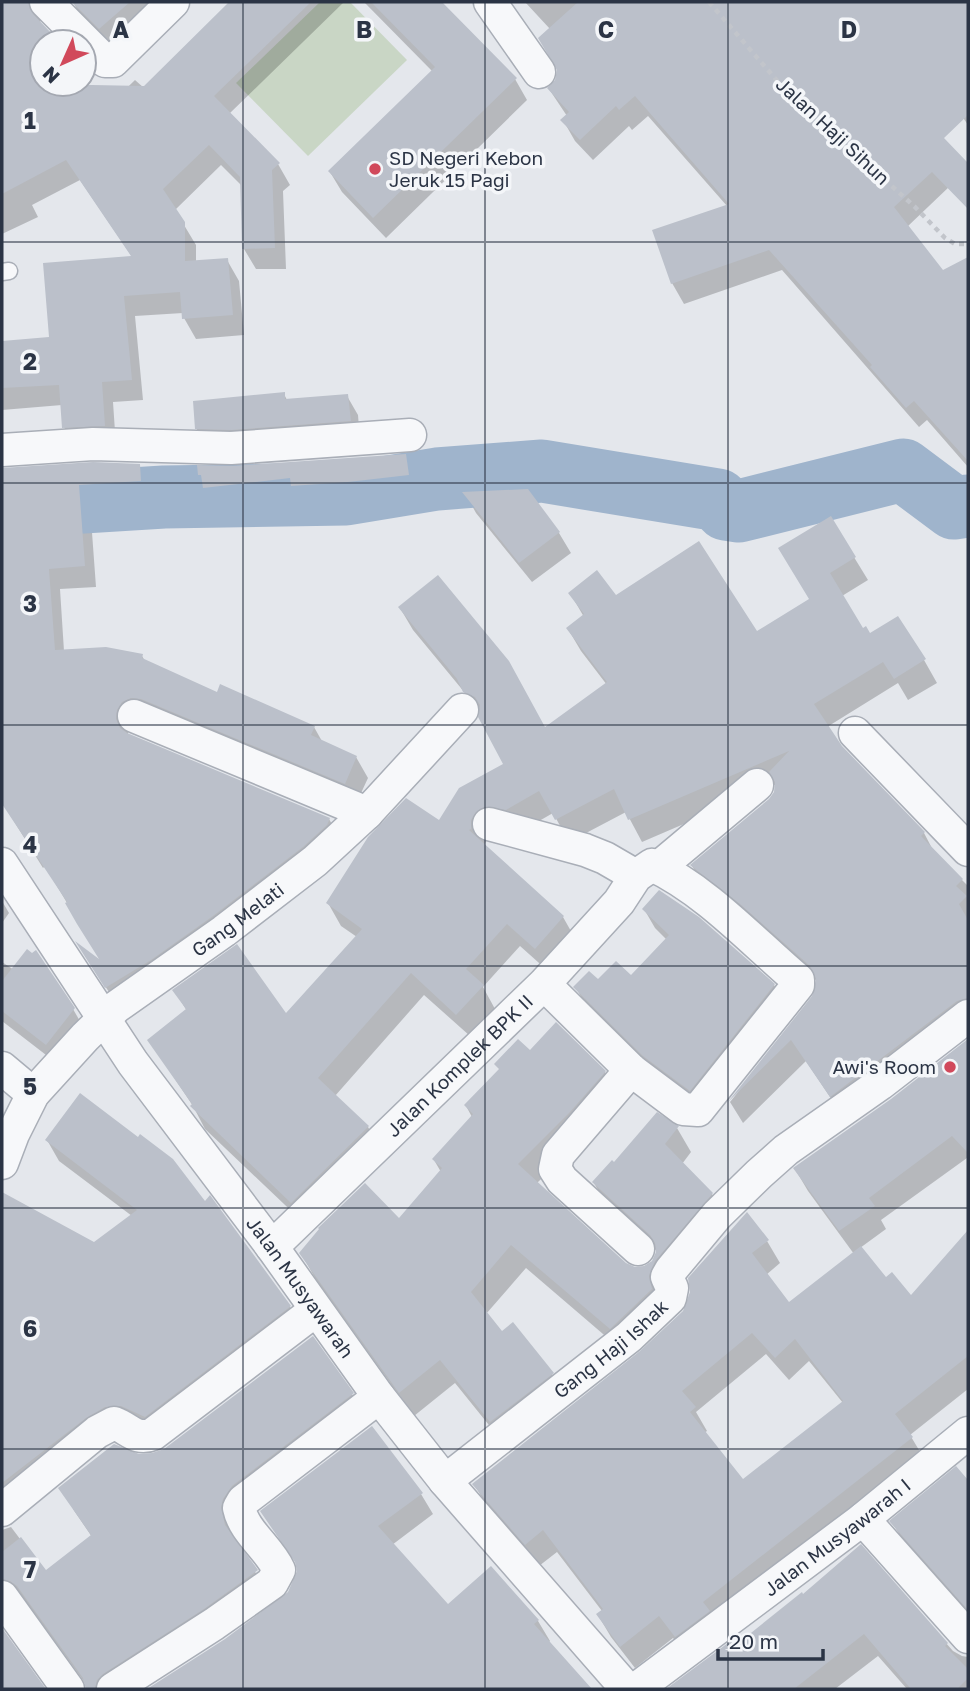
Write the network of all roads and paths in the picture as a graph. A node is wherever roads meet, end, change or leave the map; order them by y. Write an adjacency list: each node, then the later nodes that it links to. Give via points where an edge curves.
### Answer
1 (47, 2): 2 (street, via 105,61 113,61)
2 (173, 2)
3 (491, 2): 5 (street)
4 (709, 2): 6 (path, Jalan Haji Sihun, via 786,91 950,243)
5 (539, 72)
6 (968, 244)
7 (410, 435): 8 (street, via 231,448 93,444)
8 (2, 450)
9 (463, 710): 13 (street, Gang Melati)
10 (134, 716): 13 (street)
11 (855, 733): 15 (street)
12 (757, 785): 17 (street, Jalan Komplek BPK II)
13 (367, 813): 20 (street, Gang Melati, via 315,860)
14 (489, 824): 17 (street)
15 (968, 850)
16 (2, 864): 20 (street, Jalan Musyawarah)
17 (647, 872): 18 (street, Jalan Komplek BPK II); 22 (street, via 719,911 798,980 798,985 698,1110 683,1109)
18 (544, 984): 22 (street); 25 (street, Jalan Komplek BPK II)
19 (968, 1016): 30 (street, Gang Haji Ishak, via 887,1080 786,1150 717,1215 671,1270 667,1277 670,1298 629,1337)
20 (104, 1020): 23 (street, Gang Melati); 25 (street, Jalan Musyawarah)
21 (2, 1068): 23 (street)
22 (631, 1070): 26 (street, via 558,1155 555,1169)
23 (33, 1094): 24 (street, Gang Melati)
24 (2, 1163)
25 (272, 1247): 27 (street, Jalan Musyawarah)
26 (639, 1250)
27 (316, 1310): 28 (street, Jalan Musyawarah); 31 (street, via 153,1434 144,1438 132,1435 114,1423)
28 (379, 1397): 30 (street, Jalan Musyawarah); 36 (street, via 243,1501 241,1518 279,1570 272,1583)
29 (968, 1433): 32 (street, Jalan Musyawarah I)
30 (445, 1480): 37 (street, Jalan Musyawarah)
31 (2, 1510)
32 (863, 1520): 34 (street); 38 (street, Jalan Musyawarah I)
33 (2, 1597): 35 (street)
34 (968, 1637)
35 (68, 1689)
36 (113, 1689)
37 (627, 1689)
38 (636, 1689)

